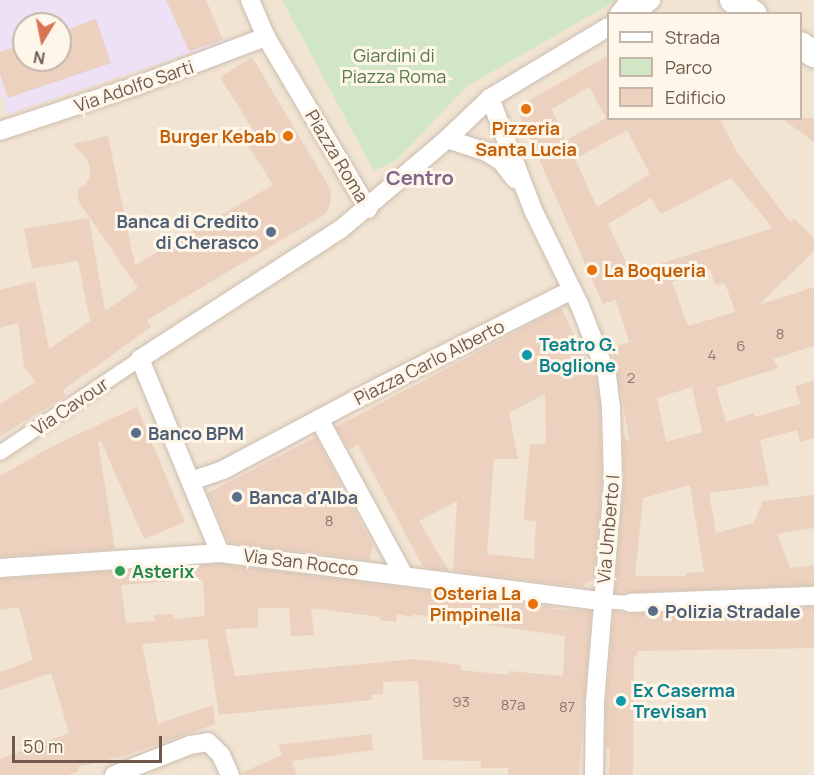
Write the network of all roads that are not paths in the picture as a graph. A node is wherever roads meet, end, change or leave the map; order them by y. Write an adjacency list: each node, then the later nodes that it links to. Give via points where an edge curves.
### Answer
1 (250, 0): 11 (street, Piazza Roma)
2 (630, 0): 6 (street)
3 (651, 0): 7 (street)
4 (733, 0): 8 (main road)
5 (747, 0): 9 (main road)
6 (621, 12)
7 (636, 12)
8 (751, 12)
9 (758, 12)
10 (607, 28): 12 (street, Piazza Roma)
11 (266, 37): 13 (street, Via Adolfo Sarti); 16 (street, Piazza Roma)
12 (490, 98): 14 (street, Piazza Roma); 15 (street)
13 (0, 131)
14 (447, 139): 15 (street, via 485,151 501,161); 16 (street, Piazza Roma)
15 (526, 195): 17 (street)
16 (368, 209): 18 (street)
17 (572, 290): 19 (street, Piazza Carlo Alberto); 26 (street, Via Umberto I, via 607,375 611,406 613,483)
18 (140, 359): 20 (street, Via Cavour); 21 (street)
19 (319, 419): 21 (street, Piazza Carlo Alberto, via 223,470); 24 (street)
20 (0, 453)
21 (191, 481): 22 (street)
22 (220, 553): 23 (street, Via San Rocco); 24 (street, Via San Rocco)
23 (0, 568)
24 (403, 574): 26 (street, Via San Rocco)
25 (814, 596): 27 (street)
26 (602, 601): 27 (street); 30 (street, Via Umberto I)
27 (630, 603)
28 (114, 775): 29 (street, via 190,745 208,742 221,755)
29 (230, 775)
30 (594, 775)

